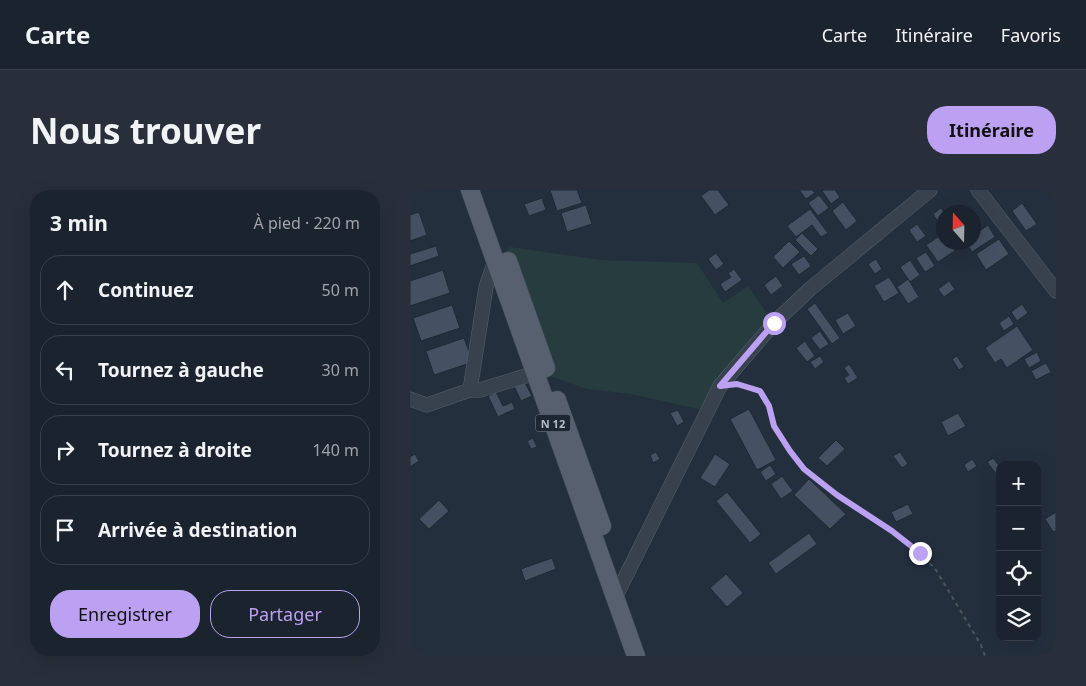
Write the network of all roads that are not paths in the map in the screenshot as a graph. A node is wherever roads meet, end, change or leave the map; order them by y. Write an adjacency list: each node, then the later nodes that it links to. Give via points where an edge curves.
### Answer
1 (470, 190): 5 (main road, N 12)
2 (483, 190): 10 (main road, N 12)
3 (930, 190): 10 (street, via 774,323 720,386)
4 (978, 190): 6 (street)
5 (495, 261): 7 (main road, N 12); 8 (street, via 486,287)
6 (1056, 291)
7 (535, 373): 8 (street, via 480,390); 10 (main road, N 12)
8 (470, 390): 9 (street, via 427,405)
9 (410, 399)
10 (619, 591): 11 (main road, N 12); 12 (main road, N 12)
11 (636, 656)
12 (648, 656)

